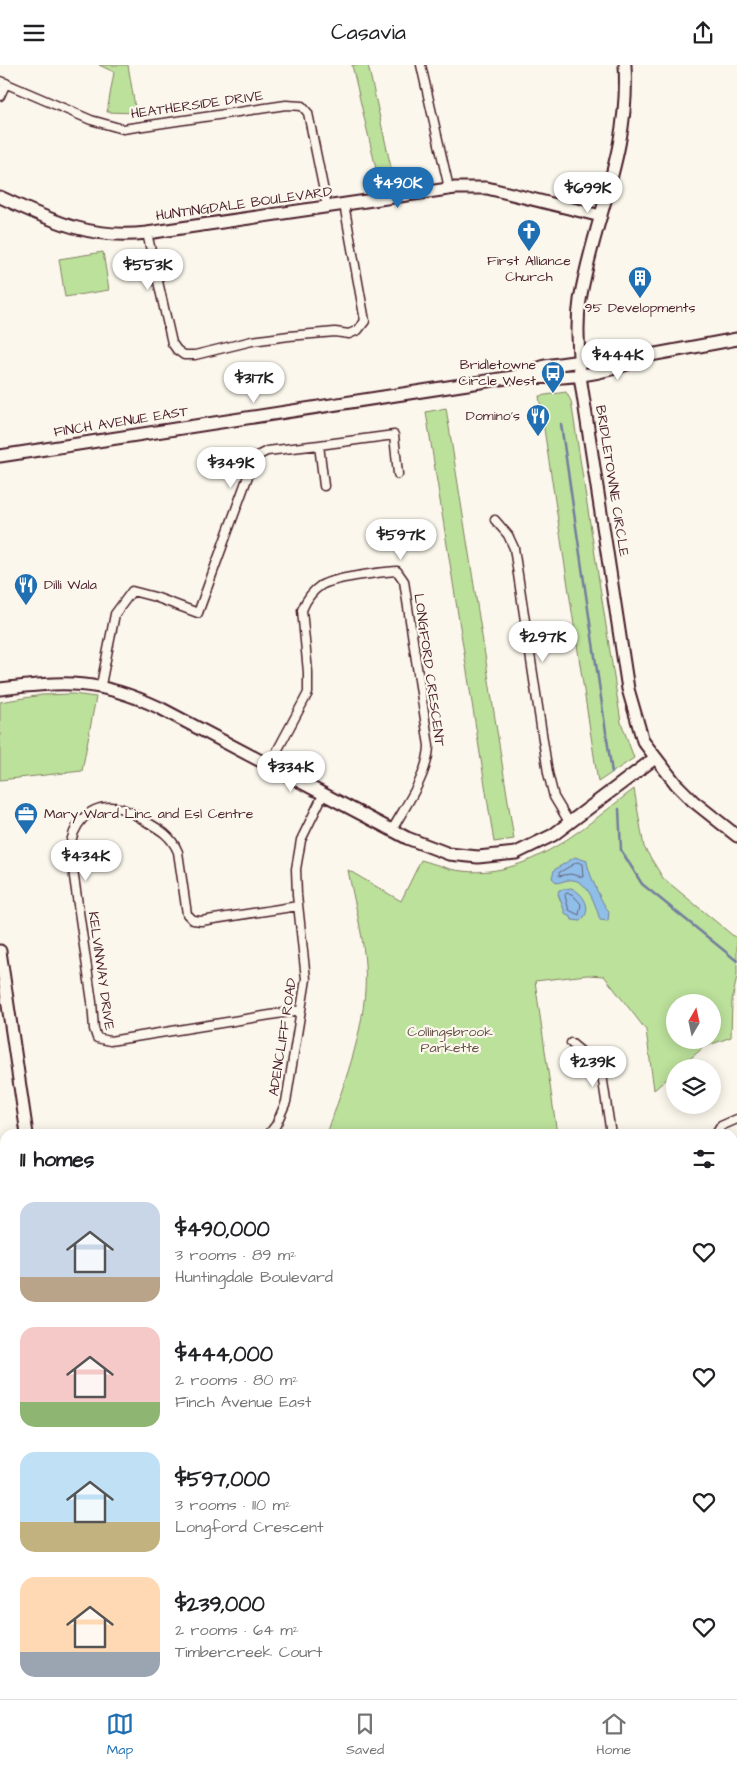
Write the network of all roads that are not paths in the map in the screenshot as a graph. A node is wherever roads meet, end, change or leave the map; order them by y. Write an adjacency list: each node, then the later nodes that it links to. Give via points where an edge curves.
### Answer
1 (421, 65): 5 (street)
2 (624, 65): 9 (street, BRIDLETOWNE CIRCLE, via 623,131)
3 (3, 82): 4 (street); 8 (street, HEATHERSIDE DRIVE, via 91,121 123,129 286,105 302,106 308,113)
4 (0, 96)
5 (449, 189): 7 (street, HUNTINGDALE BOULEVARD); 9 (street, HUNTINGDALE BOULEVARD, via 487,188)
6 (0, 197): 10 (street, HUNTINGDALE BOULEVARD, via 77,229 113,235)
7 (344, 204): 8 (street, HUNTINGDALE BOULEVARD); 10 (street, HUNTINGDALE BOULEVARD, via 365,321 358,330 349,334 289,336 184,355 172,343 164,317)
8 (327, 207): 10 (street, HUNTINGDALE BOULEVARD)
9 (601, 216): 13 (street, BRIDLETOWNE CIRCLE, via 580,301 577,329)
10 (147, 233)
11 (737, 339): 12 (street, FINCH AVENUE EAST)
12 (645, 356): 13 (street, FINCH AVENUE EAST); 14 (street, FINCH AVENUE EAST, via 625,365)
13 (579, 361): 14 (street, BRIDLETOWNE CIRCLE); 15 (street, FINCH AVENUE EAST)
14 (580, 376): 15 (street, FINCH AVENUE EAST, via 548,379); 23 (street, BRIDLETOWNE CIRCLE, via 628,689 643,741)
15 (513, 377): 17 (street, FINCH AVENUE EAST)
16 (319, 445): 18 (street, via 394,435); 19 (street); 21 (street, via 267,451 255,457 198,613 132,591 114,614)
17 (0, 456)
18 (398, 474)
19 (324, 486)
20 (495, 520): 26 (street, via 514,548 548,773 554,797)
21 (100, 685): 22 (street, via 56,683); 24 (street, via 160,708)
22 (0, 689)
23 (655, 758): 26 (street); 28 (street, BRIDLETOWNE CIRCLE, via 693,801)
24 (270, 766): 25 (street); 27 (street, LONGFORD CRESCENT, via 308,693 302,610 312,592 322,584 397,571 404,581 429,746 421,777)
25 (323, 795): 27 (street); 29 (street, ADENCLIFF ROAD, via 301,840 296,869)
26 (570, 822): 27 (street, via 530,847 491,857 449,854)
27 (392, 830)
28 (737, 836)
29 (298, 906): 31 (street, ADENCLIFF ROAD, via 306,979); 31 (street, KELVINWAY DRIVE, via 193,920 187,914 178,851 165,832 113,807 87,814 71,837 70,849 97,1038 110,1041)
30 (0, 951): 34 (street)
31 (302, 1011): 35 (street, ADENCLIFF ROAD, via 286,1102)
32 (570, 1043): 36 (street, via 601,1068)
33 (737, 1119): 37 (street)
34 (26, 1129)
35 (273, 1129)
36 (610, 1129)
37 (719, 1129)

